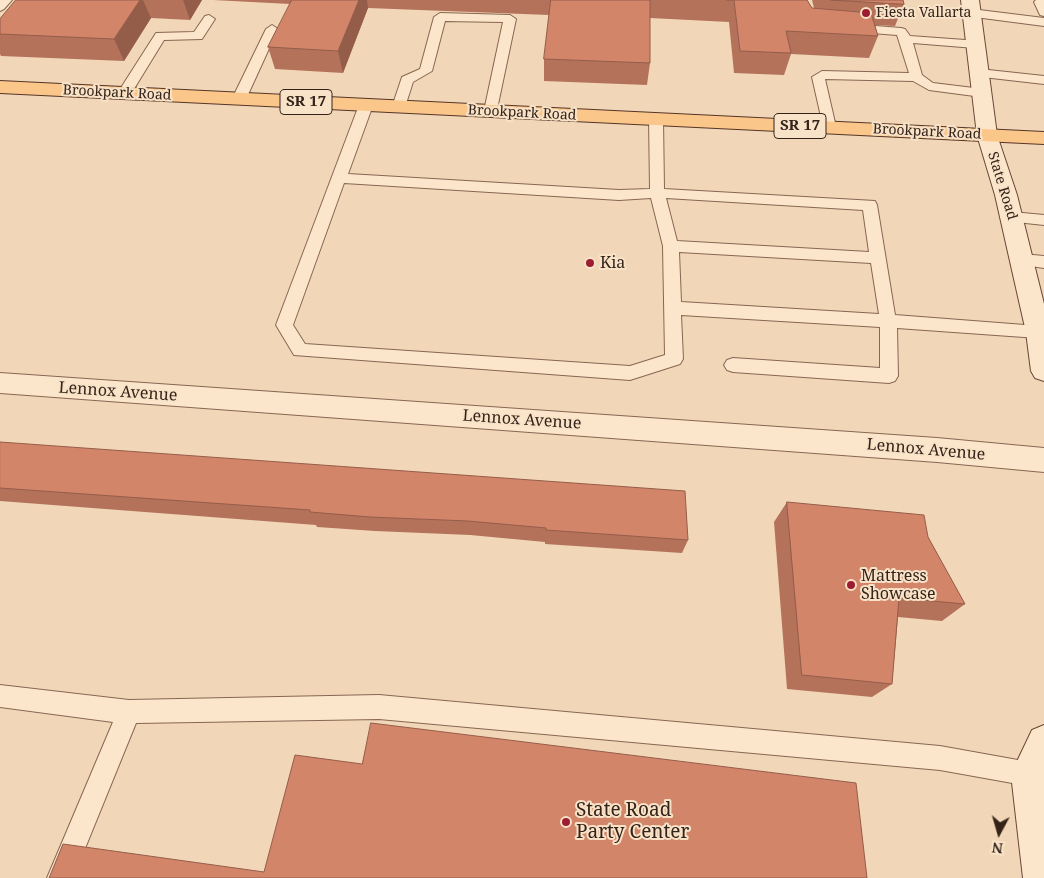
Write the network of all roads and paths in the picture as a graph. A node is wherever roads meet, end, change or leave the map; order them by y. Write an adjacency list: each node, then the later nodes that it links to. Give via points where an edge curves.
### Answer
1 (6, 0): 3 (lane)
2 (971, 6): 5 (lane); 9 (street, State Road)
3 (0, 7)
4 (209, 19): 15 (lane, via 198,36 160,36)
5 (1044, 22)
6 (839, 27): 8 (lane, via 895,30)
7 (272, 29): 16 (lane)
8 (906, 39): 9 (lane); 11 (lane)
9 (975, 44): 10 (street, State Road)
10 (979, 73): 12 (lane); 14 (street, State Road)
11 (916, 77): 14 (lane, via 928,86); 21 (lane, via 818,77)
12 (1044, 80)
13 (0, 87): 15 (main road, Brookpark Road / SR 17)
14 (982, 93): 22 (street, State Road)
15 (124, 94): 16 (main road, Brookpark Road / SR 17)
16 (239, 99): 17 (main road, Brookpark Road / SR 17)
17 (366, 105): 18 (main road, Brookpark Road / SR 17); 24 (lane)
18 (399, 106): 19 (main road, Brookpark Road / SR 17); 19 (lane, via 407,80 426,71 440,17 510,19)
19 (491, 111): 20 (main road, Brookpark Road / SR 17)
20 (656, 119): 21 (main road, Brookpark Road / SR 17); 25 (lane)
21 (829, 128): 22 (main road, Brookpark Road / SR 17)
22 (987, 135): 23 (main road, Brookpark Road / SR 17); 26 (street, State Road)
23 (1044, 138)
24 (339, 178): 25 (lane, via 619,194); 31 (lane, via 284,325 300,350 630,373 674,359)
25 (657, 193): 28 (lane); 29 (lane, via 870,205)
26 (1012, 218): 27 (lane); 30 (street, State Road)
27 (1044, 220)
28 (671, 246): 29 (lane); 31 (lane)
29 (878, 258): 32 (lane)
30 (1033, 261): 33 (street, State Road)
31 (673, 308): 32 (lane)
32 (888, 321): 33 (lane); 34 (lane, via 889,376)
33 (1038, 332): 35 (street, State Road)
34 (733, 365)
35 (1044, 371)
36 (0, 383): 37 (street, Lennox Avenue)
37 (1044, 460)
38 (0, 696): 39 (lane)
39 (130, 712): 40 (lane, via 379,706 940,758); 41 (lane)
40 (1036, 758): 42 (street)
41 (60, 878)
42 (1042, 878)

